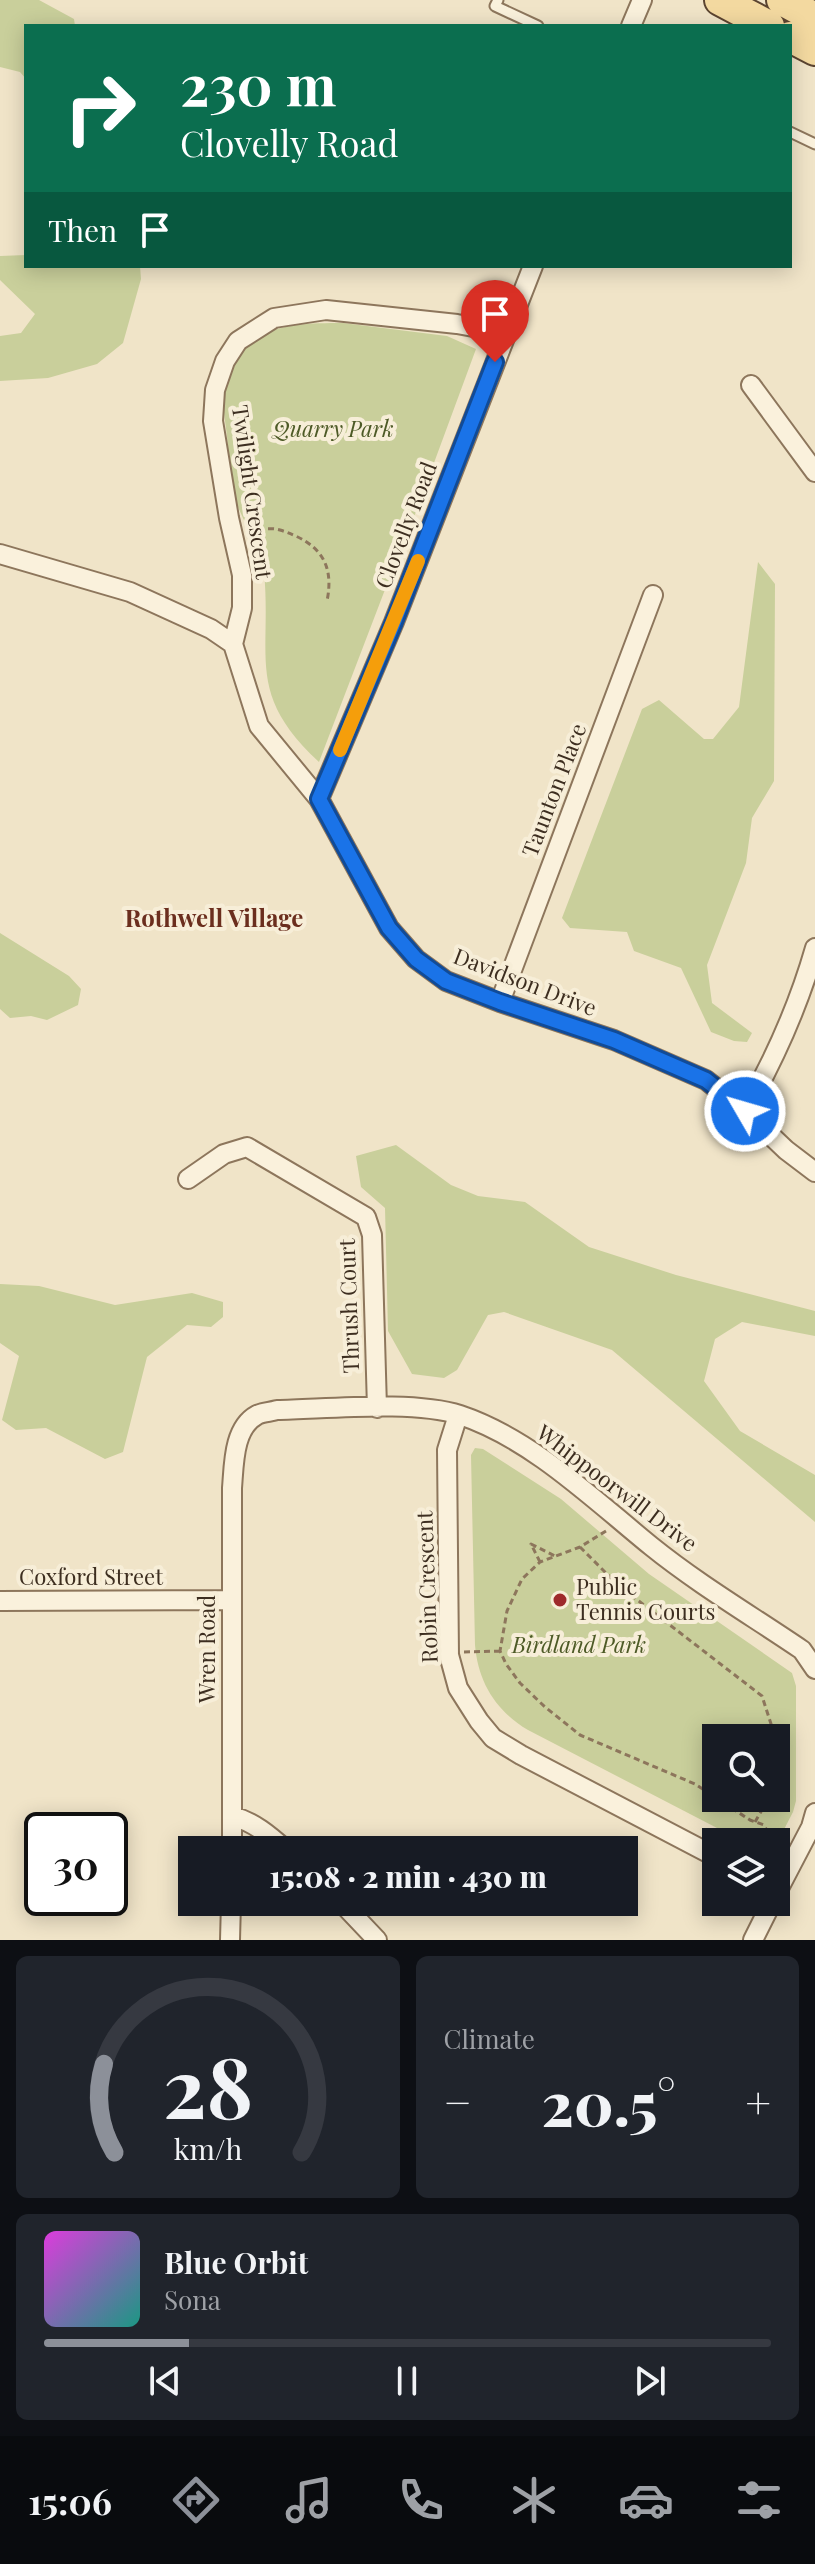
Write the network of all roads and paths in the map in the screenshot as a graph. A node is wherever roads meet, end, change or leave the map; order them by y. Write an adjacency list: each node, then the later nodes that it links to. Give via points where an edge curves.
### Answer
1 (498, 0): 6 (lane, via 495,6)
2 (642, 0): 7 (street)
3 (720, 0): 8 (main road)
4 (782, 0): 5 (main road)
5 (815, 18)
6 (534, 24)
7 (632, 24)
8 (763, 24)
9 (792, 133): 10 (lane)
10 (815, 144)
11 (532, 268): 12 (street, Clovelly Road)
12 (506, 333): 15 (street, Twilight Crescent, via 326,310 274,318 238,341 215,390 213,421); 20 (street, Clovelly Road)
13 (751, 385): 14 (street)
14 (815, 472)
15 (232, 530): 18 (path, via 278,529 307,544 326,560 331,580); 19 (street, Twilight Crescent, via 242,575 242,608)
16 (0, 554): 19 (street, via 130,592)
17 (653, 595): 22 (street, Taunton Place)
18 (327, 601)
19 (233, 644): 20 (street, Davidson Drive, via 259,726)
20 (319, 799): 22 (street, Davidson Drive, via 389,928 416,959 446,981)
21 (815, 948): 23 (street)
22 (500, 1002): 23 (street, Davidson Drive, via 614,1040 706,1080)
23 (745, 1111): 24 (street, Davidson Drive)
24 (815, 1172)
25 (188, 1179): 26 (street, Thrush Court, via 224,1154 247,1147 366,1217 372,1235)
26 (377, 1408): 27 (street); 32 (street, Wren Road, via 277,1410 258,1414 246,1425 235,1448)
27 (458, 1415): 28 (street, Whippoorwill Drive, via 567,1476); 35 (street, Robin Crescent, via 447,1450)
28 (623, 1521): 29 (path); 36 (street, Whippoorwill Drive, via 802,1650)
29 (580, 1547): 30 (path); 37 (path, via 618,1585 762,1696)
30 (555, 1556): 31 (path); 31 (path, via 531,1544)
31 (540, 1562): 34 (path, via 522,1579 507,1611)
32 (231, 1600): 33 (street, Coxford Street); 40 (street, Wren Road)
33 (0, 1601)
34 (500, 1651): 35 (path); 41 (path, via 520,1683 580,1735 695,1784)
35 (449, 1655): 45 (street, Robin Crescent, via 458,1688 493,1738)
36 (815, 1669)
37 (771, 1724)
38 (761, 1812): 41 (path)
39 (815, 1813): 46 (street)
40 (232, 1816): 43 (street, Wren Road); 44 (street)
41 (755, 1822): 42 (path)
42 (766, 1828)
43 (232, 1836)
44 (270, 1836)
45 (702, 1850)
46 (790, 1867)
47 (231, 1916): 50 (street)
48 (354, 1916): 51 (street)
49 (765, 1916): 52 (street)
50 (230, 1940)
51 (377, 1940)
52 (753, 1940)

